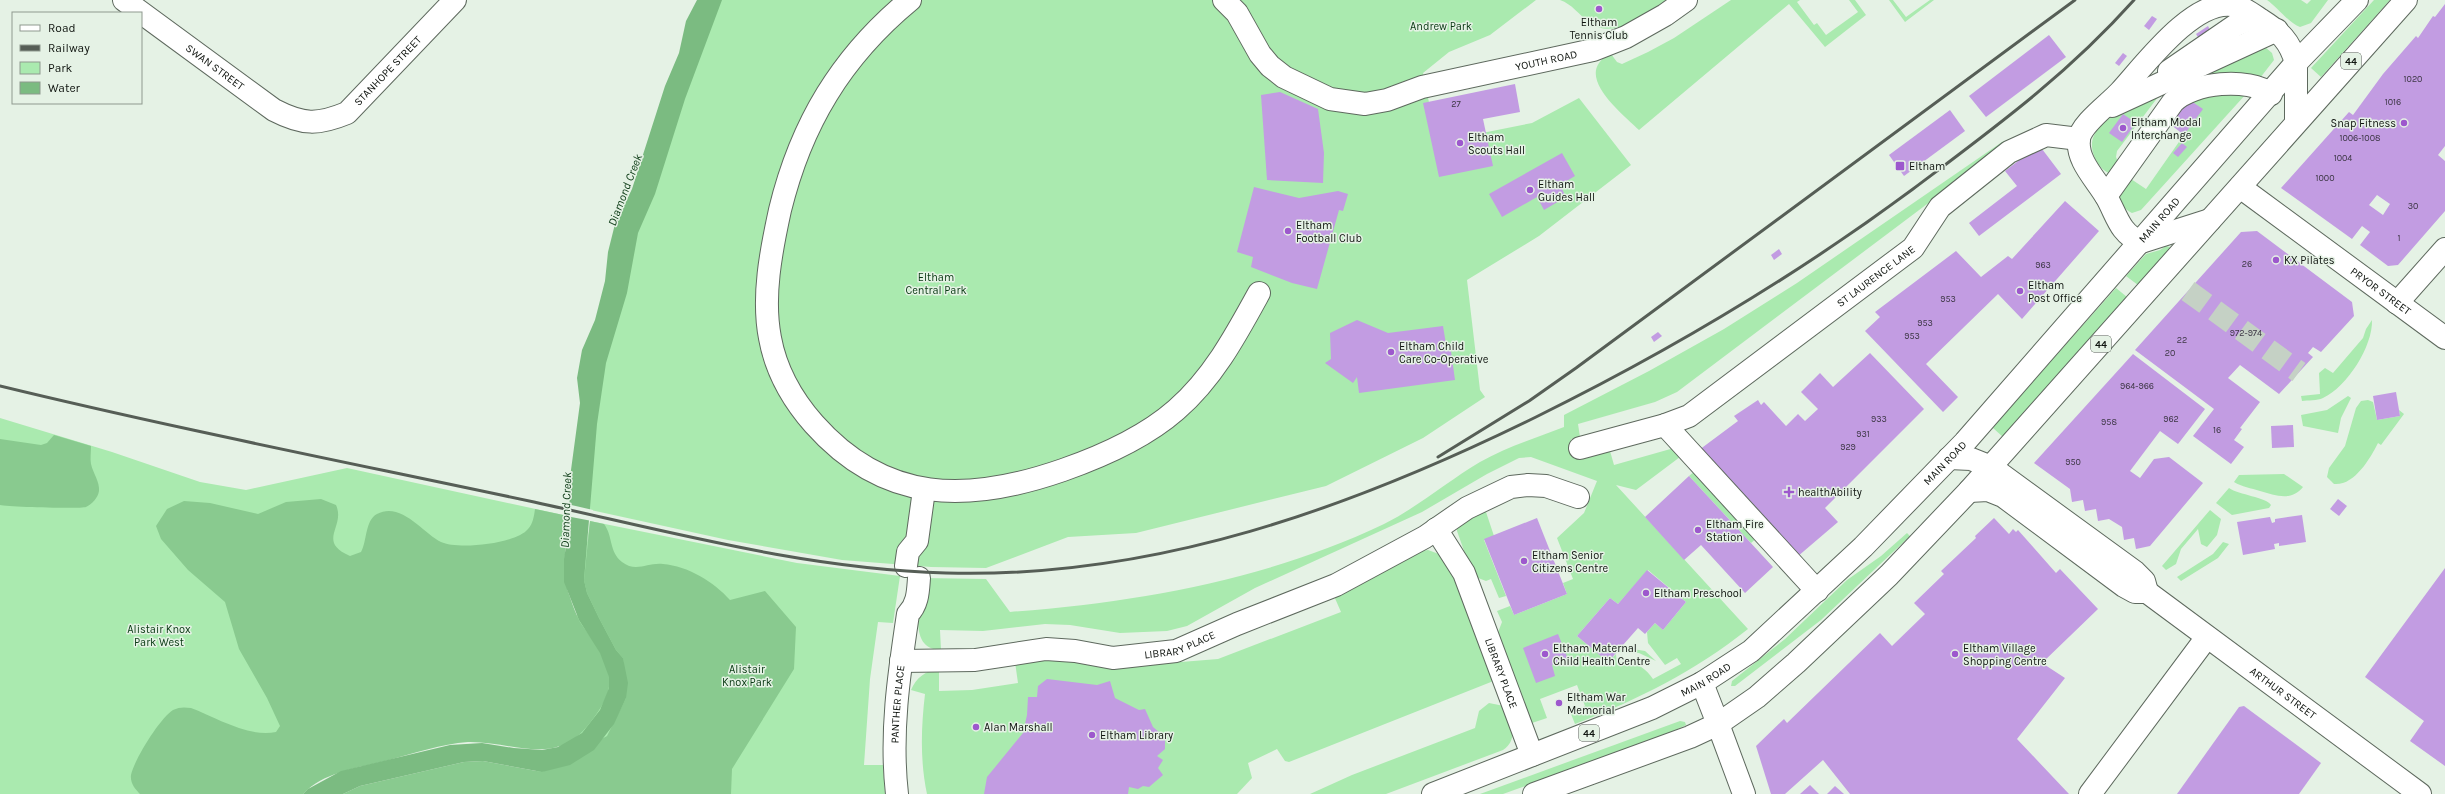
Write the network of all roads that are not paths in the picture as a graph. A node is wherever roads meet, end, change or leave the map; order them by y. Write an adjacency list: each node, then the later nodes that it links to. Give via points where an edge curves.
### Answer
1 (124, 0): 8 (main road, SWAN STREET)
2 (455, 0): 14 (main road, STANHOPE STREET, via 347,113 329,121)
3 (910, 0): 29 (main road, via 884,22 850,59 823,99 803,139 784,194 774,238 768,300 770,336 777,367 804,413 846,456 871,471)
4 (1224, 0): 5 (main road, YOUTH ROAD, via 1236,13 1270,66 1298,85 1330,99 1348,103 1377,103 1422,87 1574,55 1609,44 1645,27)
5 (1686, 0)
6 (2357, 0): 11 (main road, MAIN ROAD / 44)
7 (2406, 0): 15 (main road, 44)
8 (140, 12)
9 (142, 13): 14 (main road, SWAN STREET, via 274,110 294,120)
10 (2269, 25): 11 (main road, via 2289,44); 13 (main road, via 2248,20 2236,25 2138,94); 13 (main road, via 2236,6 2223,5 2210,9 2182,24)
11 (2296, 63): 12 (main road, MAIN ROAD / 44); 15 (main road)
12 (2271, 94): 18 (main road, via 2258,86 2244,83 2184,93 2173,102); 20 (main road, MAIN ROAD / 44)
13 (2104, 110): 16 (main road, via 2083,127)
14 (311, 122)
15 (2296, 122): 17 (main road, 44)
16 (2079, 139): 18 (main road, via 2083,161); 25 (main road, ST LAURENCE LANE, via 2046,135 2009,152 1940,207 1913,248 1689,416)
17 (2240, 187): 19 (main road, 44); 23 (main road, PRYOR STREET)
18 (2106, 196): 20 (main road, via 2125,234)
19 (2210, 220): 20 (main road); 28 (main road, 44)
20 (2141, 242): 27 (main road, MAIN ROAD / 44)
21 (2445, 249): 23 (main road)
22 (1259, 293): 29 (main road, via 1221,358 1194,392 1154,428 1080,464 1029,482 989,491)
23 (2397, 303): 24 (main road, PRYOR STREET)
24 (2445, 338)
25 (1665, 425): 26 (main road, ST LAURENCE LANE); 33 (main road)
26 (1580, 448)
27 (1949, 458): 28 (main road, ARTHUR STREET, via 1972,459); 33 (main road, MAIN ROAD / 44)
28 (1991, 467): 30 (main road, 44); 34 (main road, ARTHUR STREET, via 2135,572 2144,581)
29 (924, 490): 36 (main road, PANTHER PLACE, via 916,541 908,552 918,596 908,614)
30 (1969, 491): 34 (main road, ARTHUR STREET, via 1988,490 2003,496 2124,586 2135,592); 38 (main road, 44, via 1920,544 1802,658 1757,697)
31 (1578, 497): 32 (main road, LIBRARY PLACE, via 1546,486 1528,484 1511,487 1467,508)
32 (1436, 529): 36 (main road, LIBRARY PLACE, via 1336,585 1176,651 1113,658 1046,649 975,660); 39 (main road, LIBRARY PLACE, via 1464,573)
33 (1817, 591): 37 (main road, MAIN ROAD / 44, via 1751,651)
34 (2147, 592): 35 (main road, ARTHUR STREET)
35 (2207, 637): 44 (main road); 45 (main road, ARTHUR STREET)
36 (901, 661): 40 (main road, PANTHER PLACE, via 894,754)
37 (1702, 683): 38 (main road); 39 (main road, MAIN ROAD / 44, via 1652,708)
38 (1718, 724): 42 (main road, 44, via 1690,737); 43 (main road)
39 (1532, 755): 41 (main road, MAIN ROAD / 44)
40 (897, 794)
41 (1433, 794)
42 (1534, 794)
43 (1744, 794)
44 (2090, 794)
45 (2420, 794)

